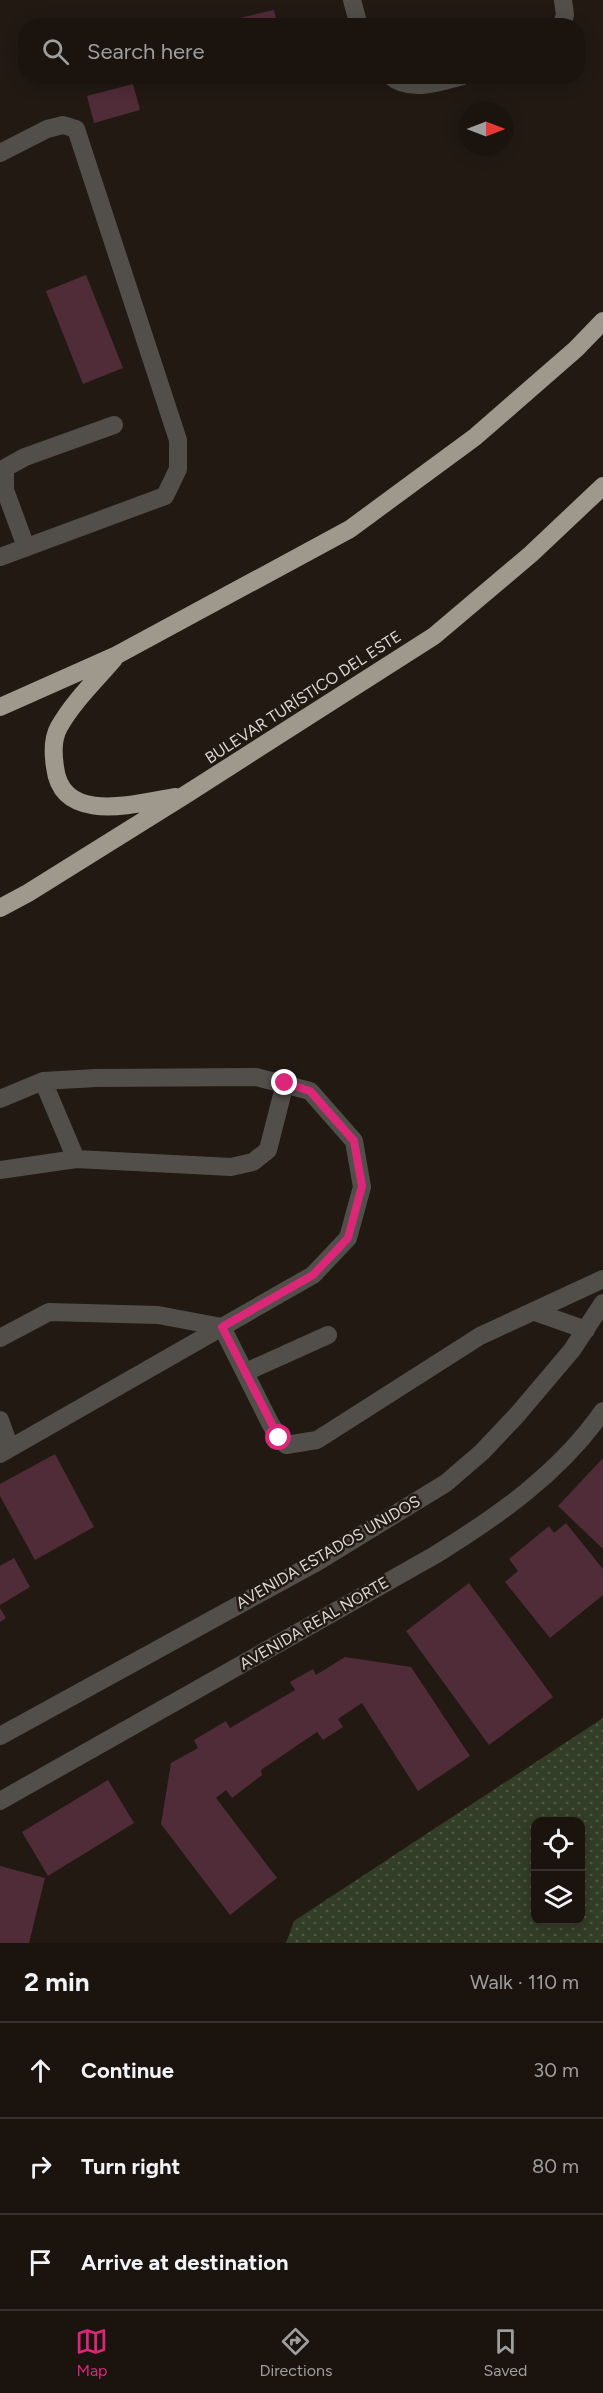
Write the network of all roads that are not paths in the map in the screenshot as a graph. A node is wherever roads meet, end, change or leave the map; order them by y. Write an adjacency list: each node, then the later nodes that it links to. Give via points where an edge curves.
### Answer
1 (352, 0): 3 (street)
2 (563, 0): 4 (street)
3 (357, 18)
4 (564, 18)
5 (408, 84): 6 (street)
6 (429, 84)
7 (0, 153): 11 (street, via 47,129 63,125 76,129 178,440 178,469 165,496)
8 (603, 321): 13 (highway, via 576,350 475,437 350,529)
9 (114, 425): 11 (street, via 5,468 5,490)
10 (603, 486): 15 (highway, BULEVAR TURÍSTICO DEL ESTE, via 531,554 434,636)
11 (27, 548): 12 (street)
12 (0, 557)
13 (117, 655): 14 (highway); 15 (highway, via 58,728 53,750 56,776 64,791 78,802 97,807)
14 (0, 707)
15 (186, 795): 16 (highway, BULEVAR TURÍSTICO DEL ESTE)
16 (0, 908)
17 (43, 1081): 18 (street, via 256,1077); 19 (street); 20 (street)
18 (285, 1083): 20 (street, via 268,1150 253,1162 231,1167); 25 (street, via 310,1091 354,1141 362,1186 348,1238 313,1275)
19 (0, 1099)
20 (76, 1159): 21 (street)
21 (0, 1170)
22 (603, 1280): 24 (street)
23 (603, 1303): 26 (street, AVENIDA ESTADOS UNIDOS)
24 (535, 1312): 26 (street); 29 (street, via 480,1336 317,1440 286,1444 270,1423)
25 (222, 1327): 28 (street, via 158,1315 49,1312); 29 (street); 32 (street)
26 (586, 1330): 33 (street, AVENIDA ESTADOS UNIDOS, via 517,1415 446,1483 317,1562)
27 (328, 1335): 29 (street)
28 (0, 1338)
29 (246, 1372)
30 (603, 1412): 34 (street, AVENIDA REAL NORTE, via 543,1479 490,1521)
31 (0, 1420): 32 (street)
32 (5, 1451)
33 (0, 1736)
34 (0, 1801)

